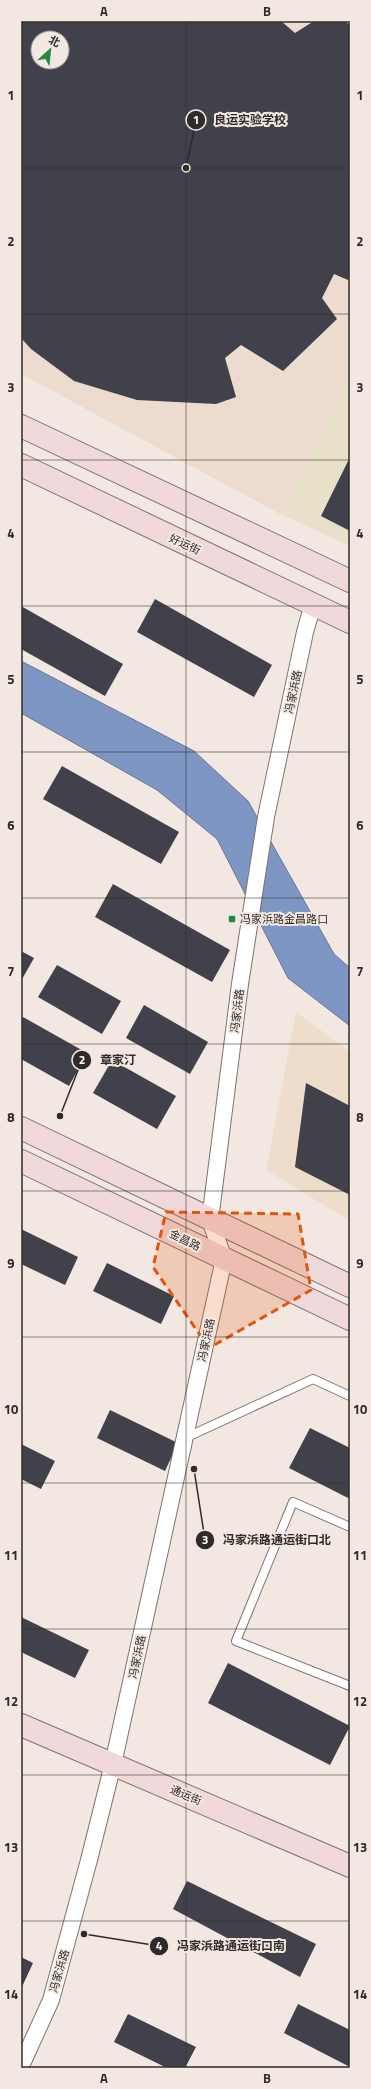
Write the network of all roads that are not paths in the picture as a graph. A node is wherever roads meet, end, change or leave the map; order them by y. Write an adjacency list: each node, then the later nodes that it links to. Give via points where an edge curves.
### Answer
1 (21, 426): 3 (street)
2 (21, 465): 4 (street, 好运街)
3 (350, 581)
4 (313, 604): 5 (street, 好运街); 8 (street, 冯家浜路, via 266,817 251,910)
5 (350, 622)
6 (21, 1128): 8 (street)
7 (21, 1161): 9 (street, 金昌路)
8 (210, 1220): 9 (street, 冯家浜路); 10 (street)
9 (224, 1259): 11 (street, 金昌路); 13 (street, 冯家浜路)
10 (350, 1286)
11 (350, 1318)
12 (350, 1396): 13 (lane, via 313,1379)
13 (185, 1438): 17 (street, 冯家浜路)
14 (350, 1528): 15 (lane, via 293,1502 236,1641)
15 (350, 1686)
16 (21, 1725): 17 (street, 通运街)
17 (113, 1764): 18 (street, 通运街); 19 (street, 冯家浜路, via 50,2000)
18 (350, 1866)
19 (21, 2066)

